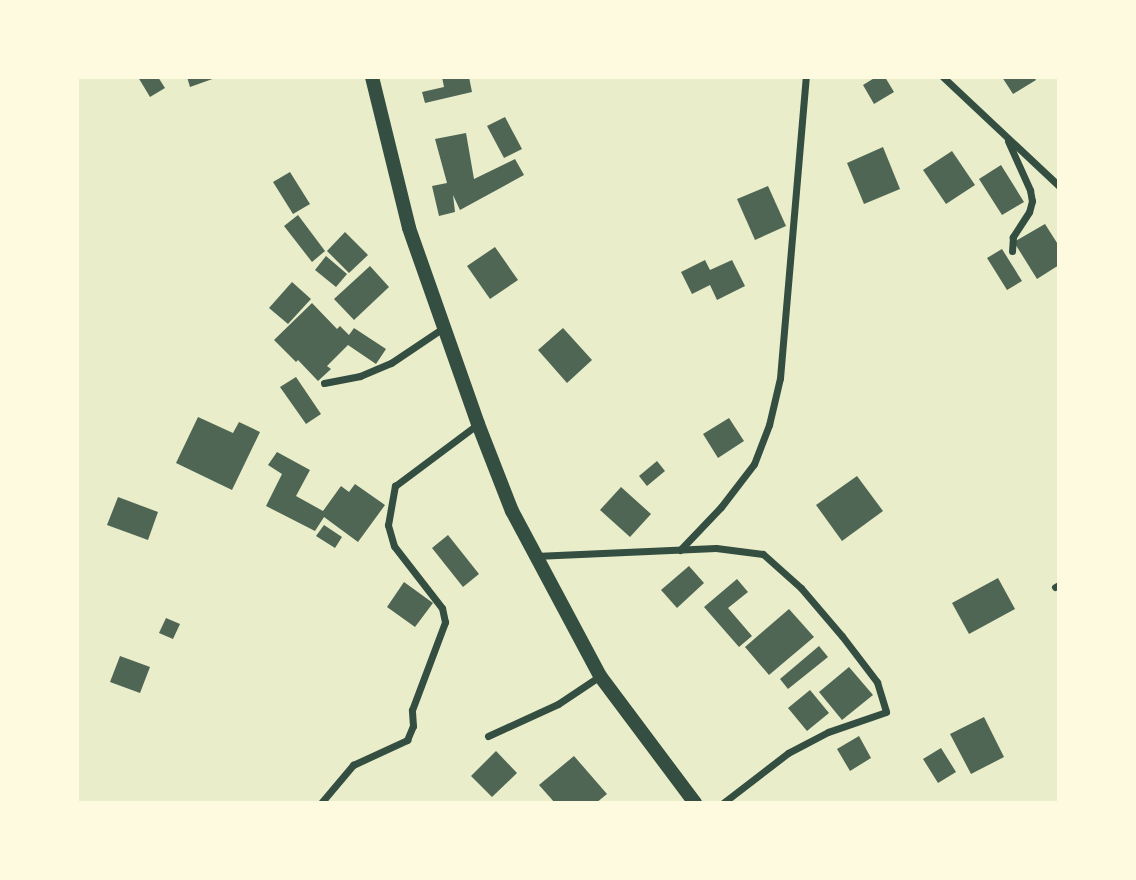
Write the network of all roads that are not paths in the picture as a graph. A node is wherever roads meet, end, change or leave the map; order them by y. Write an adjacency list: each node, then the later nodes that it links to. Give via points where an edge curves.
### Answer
1 (372, 77): 7 (main road, via 409,228)
2 (806, 77): 10 (street, via 780,378 769,425 754,464)
3 (943, 77): 4 (street)
4 (1006, 137): 5 (street); 6 (street, via 1031,201 1030,212 1013,237)
5 (1059, 186)
6 (1012, 251)
7 (443, 328): 8 (street, via 391,363 360,376); 9 (main road)
8 (324, 383)
9 (478, 424): 11 (main road); 14 (street, via 395,485 388,525 394,546 442,608 445,622 412,710 413,726 407,740 352,765)
10 (679, 550): 11 (street); 16 (street, via 737,549 772,560 834,626 877,682 886,712 828,732 788,753)
11 (534, 556): 12 (main road)
12 (600, 676): 13 (street, via 558,704); 15 (main road)
13 (488, 736)
14 (321, 803)
15 (695, 803)
16 (723, 803)

